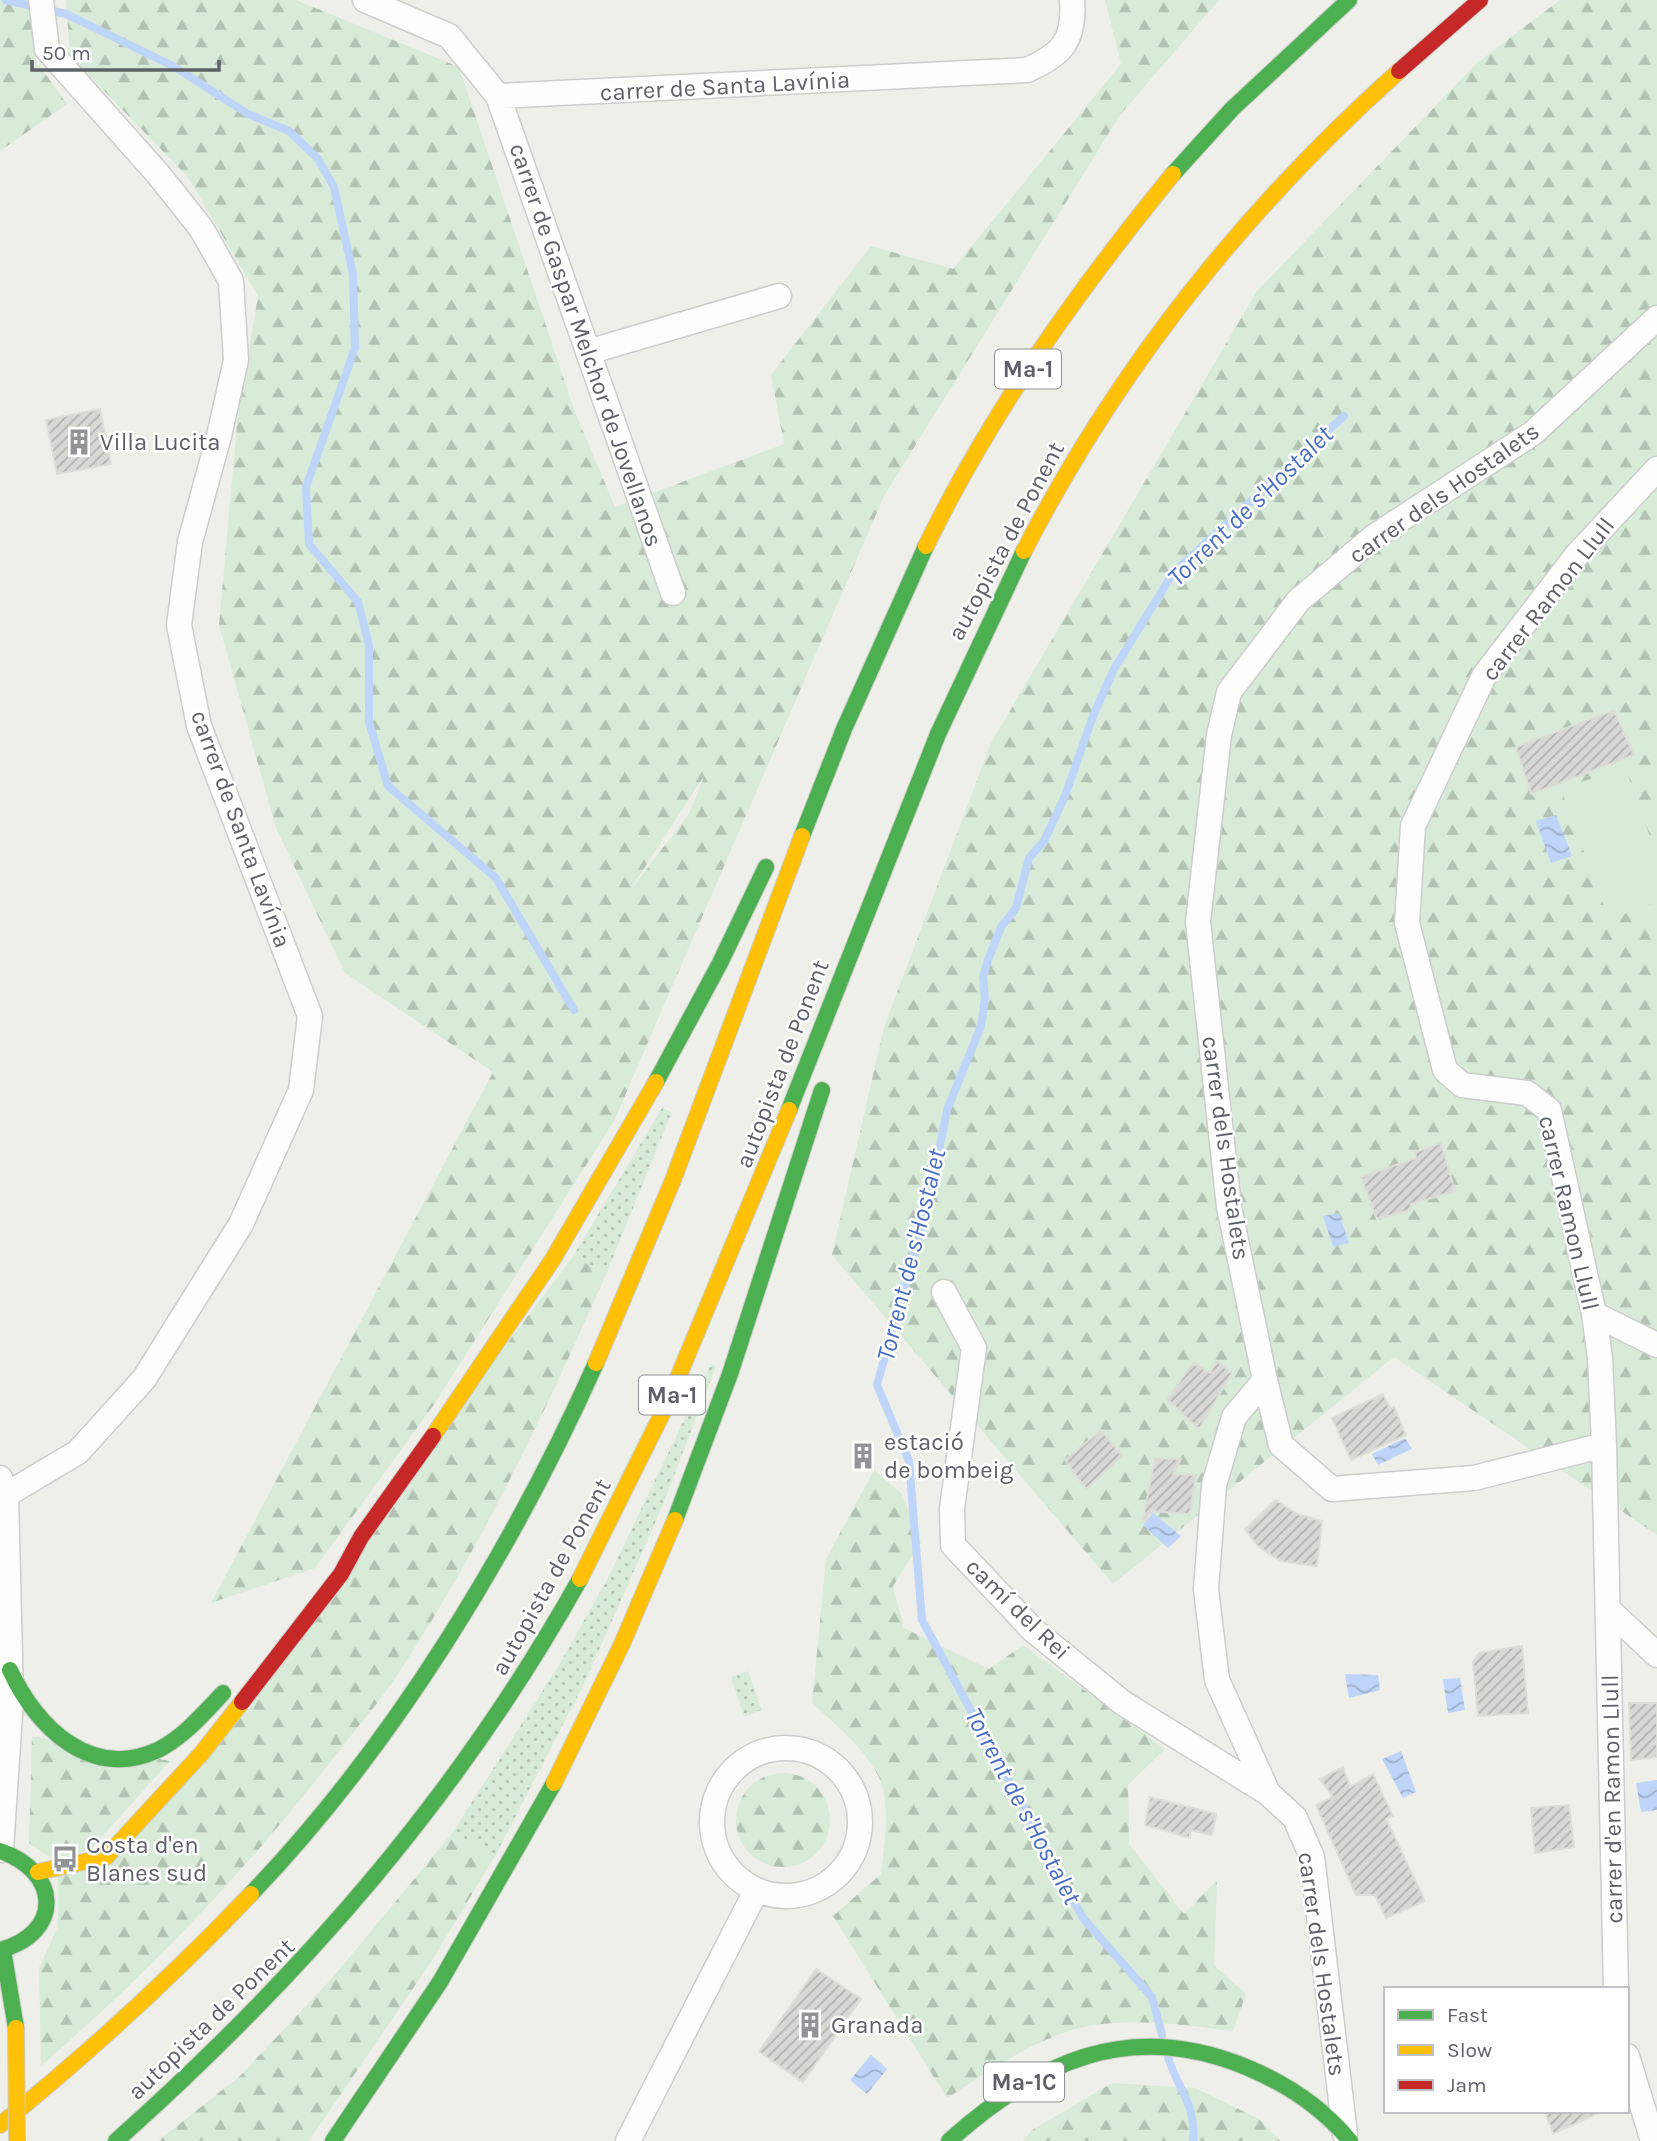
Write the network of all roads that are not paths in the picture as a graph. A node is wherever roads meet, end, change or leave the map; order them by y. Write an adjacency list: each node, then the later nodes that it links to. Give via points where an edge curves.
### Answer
1 (41, 0): 21 (street, carrer de Santa Lavínia, via 47,49 201,228 231,281 236,360 190,542 179,625 199,726 310,1016 301,1090 241,1224 144,1378 78,1452)
2 (365, 0): 6 (street, via 449,36)
3 (1072, 0): 6 (street, carrer de Santa Lavínia, via 1067,43 1051,60 1027,70)
4 (1349, 0): 14 (main road, Ma-1, via 1268,74 1170,178 1007,399 938,522 876,654)
5 (1480, 0): 11 (main road, autopista de Ponent / Ma-1, via 1344,120 1255,214 1136,363)
6 (498, 96): 9 (street, carrer de Gaspar Melchor de Jovellanos)
7 (779, 296): 9 (street)
8 (1657, 318): 19 (street, carrer dels Hostalets, via 1533,433 1375,536 1298,601 1229,692 1219,735 1198,922 1229,1207)
9 (588, 352): 12 (street, carrer de Gaspar Melchor de Jovellanos)
10 (1657, 469): 17 (street, carrer Ramon Llull, via 1576,556 1484,676 1413,826 1407,923 1445,1070 1462,1085 1527,1093 1549,1110)
11 (1035, 530): 13 (main road); 36 (main road, autopista de Ponent / Ma-1, via 934,737 683,1370 560,1616 446,1789 317,1948 221,2046)
12 (673, 593)
13 (1017, 608)
14 (813, 808): 22 (main road, via 776,849 628,1135 553,1259); 33 (main road, Ma-1, via 663,1206 608,1338 553,1455 459,1622 352,1777 252,1895 145,2004)
15 (828, 1073): 37 (main road, via 736,1361 650,1581 602,1685 467,1938 400,2046)
16 (944, 1292): 26 (street, camí del Rei, via 974,1348 953,1508 953,1545 1033,1630 1123,1703)
17 (1594, 1314): 18 (street); 20 (street, carrer Ramon Llull)
18 (1657, 1345)
19 (1265, 1380): 20 (street, via 1281,1445 1332,1489 1474,1478); 26 (street, carrer dels Hostalets, via 1234,1417 1214,1485 1206,1589 1217,1680)
20 (1604, 1445): 23 (street, carrer Ramon Llull)
21 (3, 1486): 25 (street)
22 (361, 1537): 25 (main road, via 241,1674 174,1740 140,1756 108,1760 59,1738 30,1709); 28 (main road, via 341,1574 201,1754 106,1857)
23 (1609, 1610): 24 (street); 31 (street, carrer d'en Ramon Llull)
24 (1657, 1655)
25 (10, 1670): 27 (street)
26 (1268, 1793): 34 (street, carrer dels Hostalets, via 1295,1818 1312,1857)
27 (1, 1851): 28 (main road, via 28,1861)
28 (38, 1872): 30 (main road, via 46,1887 43,1921 27,1940)
29 (756, 1891): 29 (street, via 780,1897 821,1888 845,1869 857,1848 862,1824 853,1789 829,1761 807,1750 783,1747 758,1753 737,1766 721,1785 713,1809 712,1834 720,1857 735,1877); 38 (street)
30 (2, 1950): 35 (main road, bridge, via 16,2028)
31 (1616, 1987)
32 (1629, 2063): 40 (street)
33 (0, 2125)
34 (1347, 2137): 39 (main road, Ma-1C, via 1319,2108 1284,2084 1212,2052 1163,2044 1114,2050 1055,2066 1004,2095)
35 (17, 2141)
36 (116, 2141)
37 (333, 2141)
38 (628, 2141)
39 (949, 2141)
40 (1653, 2141)

